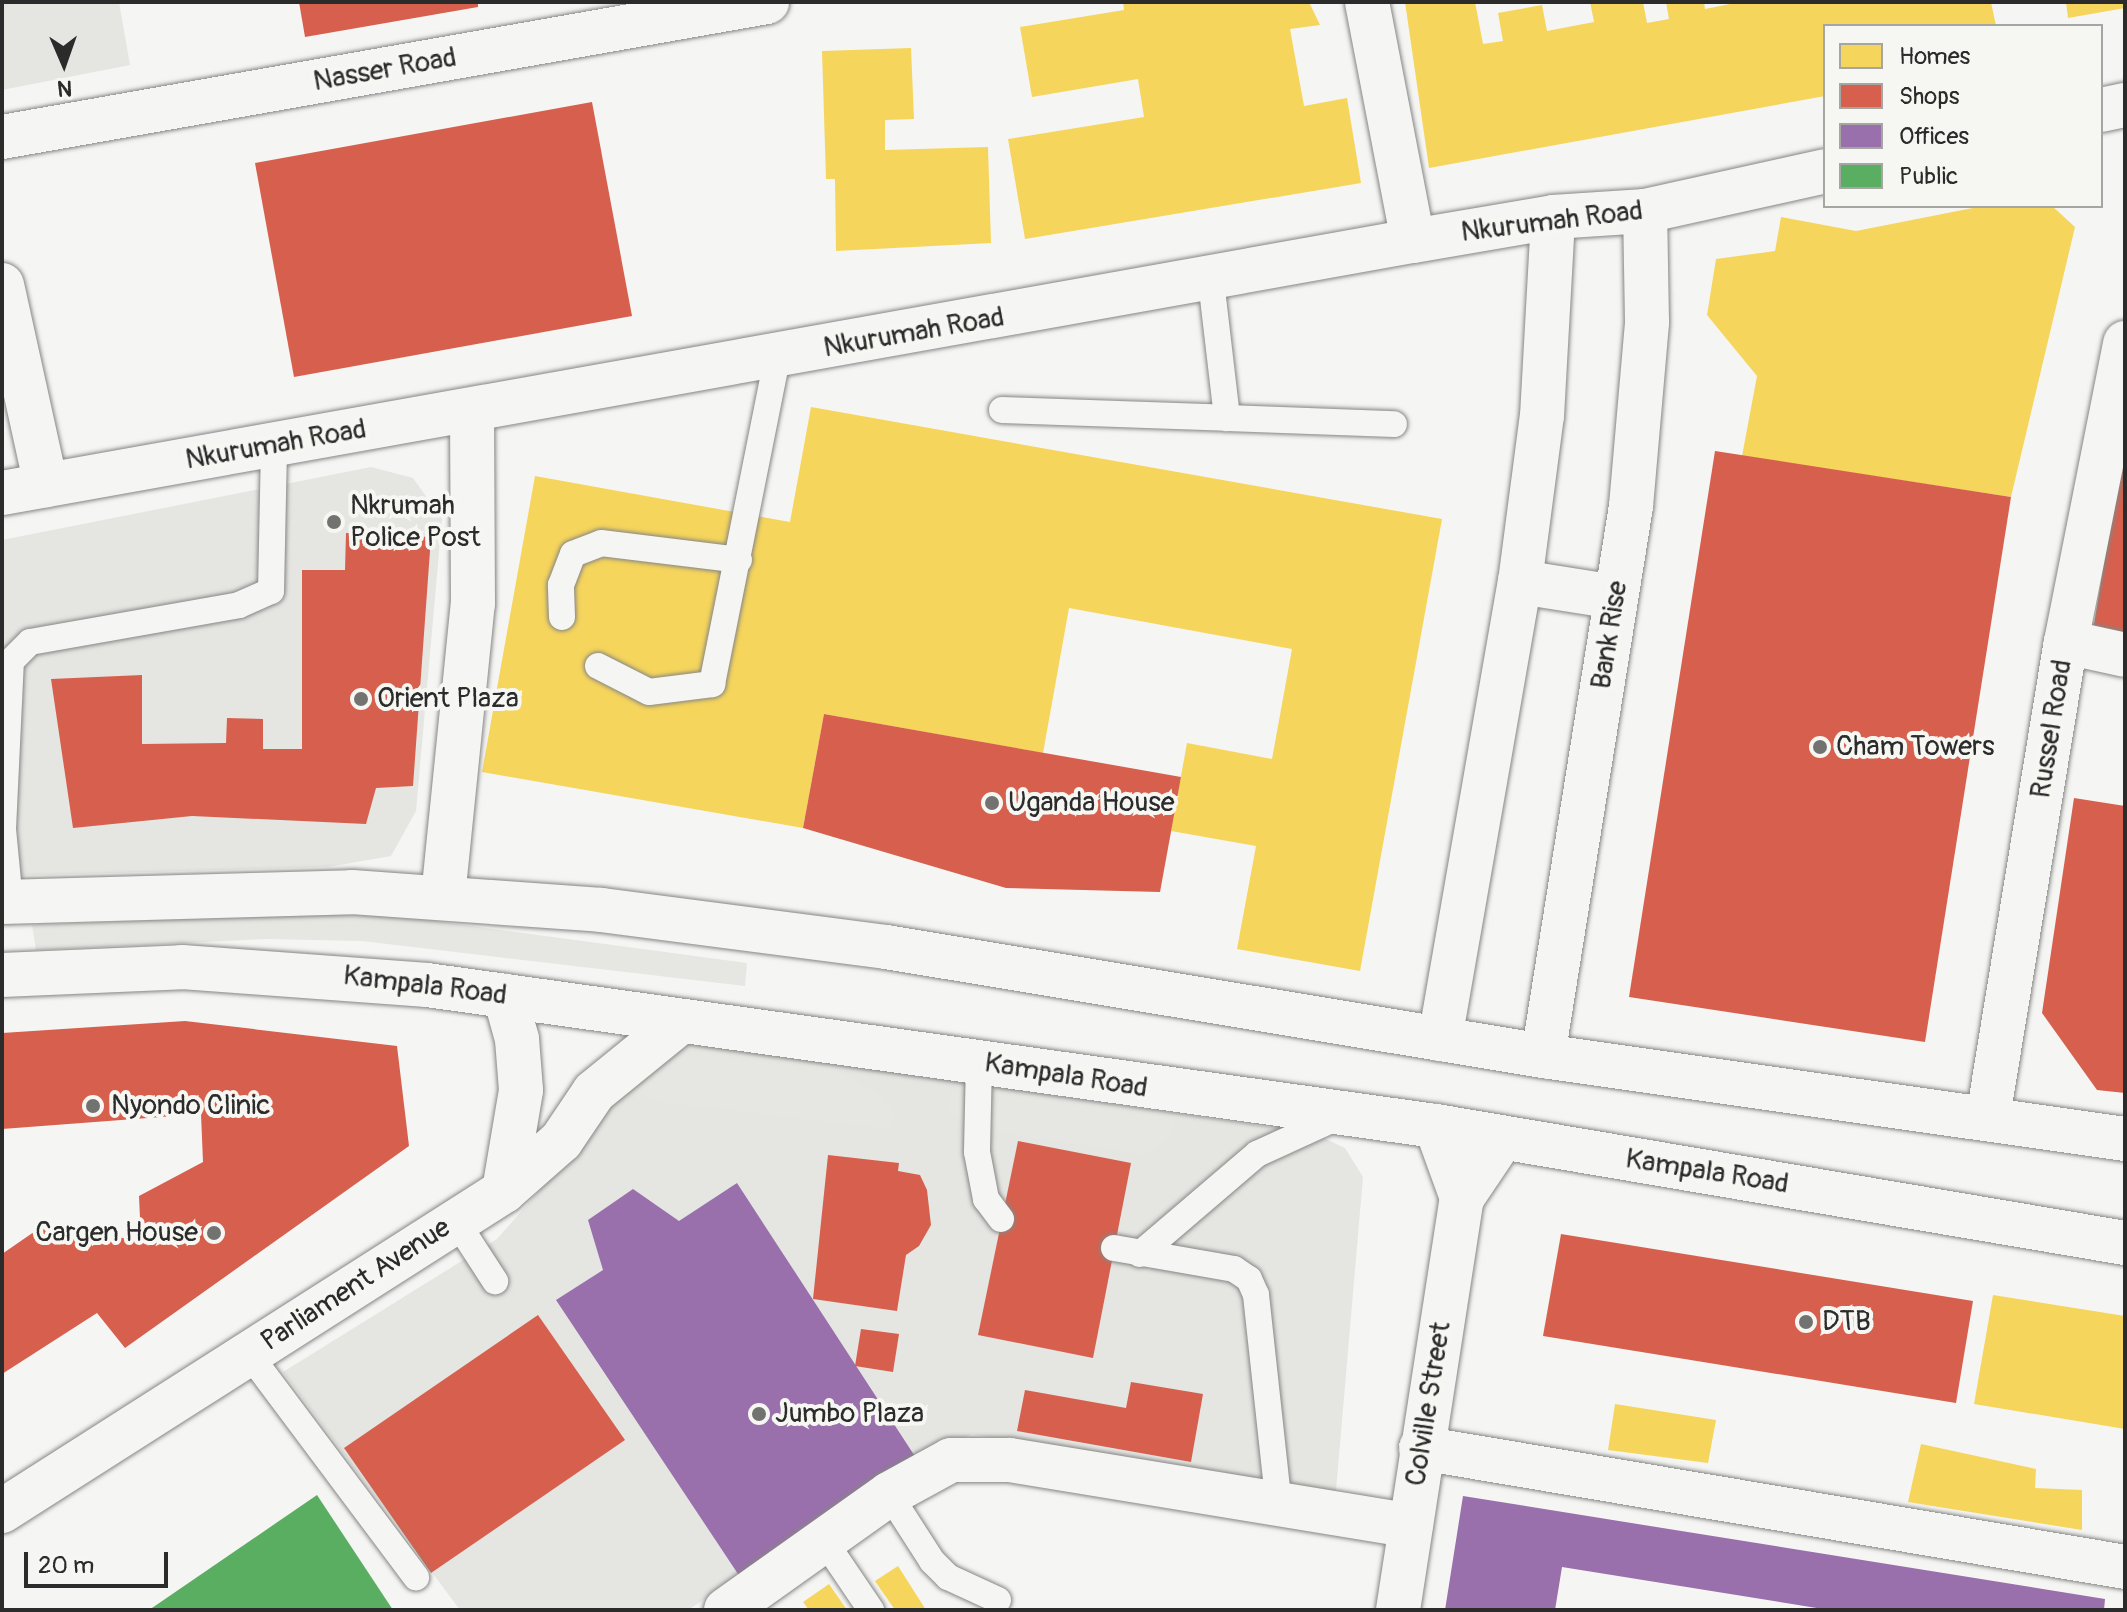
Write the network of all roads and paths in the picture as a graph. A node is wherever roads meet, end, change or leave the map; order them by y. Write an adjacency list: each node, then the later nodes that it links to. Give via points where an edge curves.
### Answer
1 (767, 2): 5 (street, Nasser Road)
2 (1367, 2): 9 (street)
3 (2125, 105): 4 (street)
4 (2103, 110)
5 (2, 137)
6 (1823, 171): 7 (street, Nkurumah Road)
7 (1645, 211): 8 (street, Nkurumah Road); 23 (street, Bank Rise, via 1642,401)
8 (1553, 217): 9 (street, Nkurumah Road); 22 (street, via 1542,416)
9 (1413, 241): 10 (street, Nkurumah Road)
10 (1211, 281): 13 (street, Nkurumah Road); 16 (lane)
11 (2, 285): 19 (street)
12 (2125, 343): 25 (street, Russel Road)
13 (777, 358): 15 (street, Nkurumah Road); 21 (lane)
14 (1002, 410): 16 (lane)
15 (472, 411): 18 (street, Nkurumah Road); 28 (street, via 473,604)
16 (1227, 418): 17 (lane)
17 (1394, 424)
18 (274, 445): 19 (street, Nkurumah Road); 29 (lane, via 271,591 239,605 30,642 11,661 3,829)
19 (46, 485): 20 (street, Nkurumah Road)
20 (2, 493)
21 (739, 560): 24 (lane, via 601,543 573,554 561,585); 27 (lane, via 712,684 649,692)
22 (1520, 582): 23 (street); 33 (street)
23 (1616, 597): 34 (street, Bank Rise)
24 (562, 617)
25 (2066, 642): 26 (street); 37 (street, Russel Road)
26 (2125, 655)
27 (598, 666)
28 (443, 897): 29 (street, via 241,893); 33 (street, via 601,910 872,945)
29 (6, 902)
30 (2, 975): 31 (street, Kampala Road, via 182,967 345,975)
31 (505, 996): 32 (street, Kampala Road); 41 (street, via 517,1039 521,1090)
32 (679, 1023): 35 (street, Kampala Road); 41 (street, Parliament Avenue, via 594,1092 561,1141)
33 (1440, 1039): 34 (street)
34 (1543, 1056): 37 (street)
35 (979, 1062): 36 (street, Kampala Road); 43 (lane, via 977,1152 986,1199)
36 (1343, 1114): 38 (street, Kampala Road); 47 (lane, via 1257,1154)
37 (1988, 1117): 39 (street)
38 (1436, 1126): 40 (street, Kampala Road); 42 (street, Colville Street)
39 (2125, 1139)
40 (1501, 1140): 42 (street, Colville Street); 45 (street, Kampala Road)
41 (504, 1191): 44 (street, Parliament Avenue)
42 (1462, 1198): 50 (street, Colville Street)
43 (1001, 1219)
44 (456, 1221): 48 (lane); 49 (street, Parliament Avenue)
45 (2125, 1243)
46 (1114, 1248): 47 (lane)
47 (1140, 1254): 52 (lane, via 1234,1269 1249,1279 1256,1295)
48 (495, 1281)
49 (249, 1354): 53 (street, Parliament Avenue); 57 (lane)
50 (1421, 1448): 54 (street, Colville Street); 56 (street)
51 (889, 1494): 52 (street, via 951,1460 1010,1460); 55 (street); 58 (lane, via 948,1577)
52 (1279, 1508): 54 (street)
53 (2, 1511)
54 (1411, 1526): 61 (street, Colville Street)
55 (823, 1539): 59 (street); 60 (lane)
56 (2125, 1567)
57 (416, 1577)
58 (998, 1600)
59 (726, 1610)
60 (871, 1610)
61 (1398, 1610)

